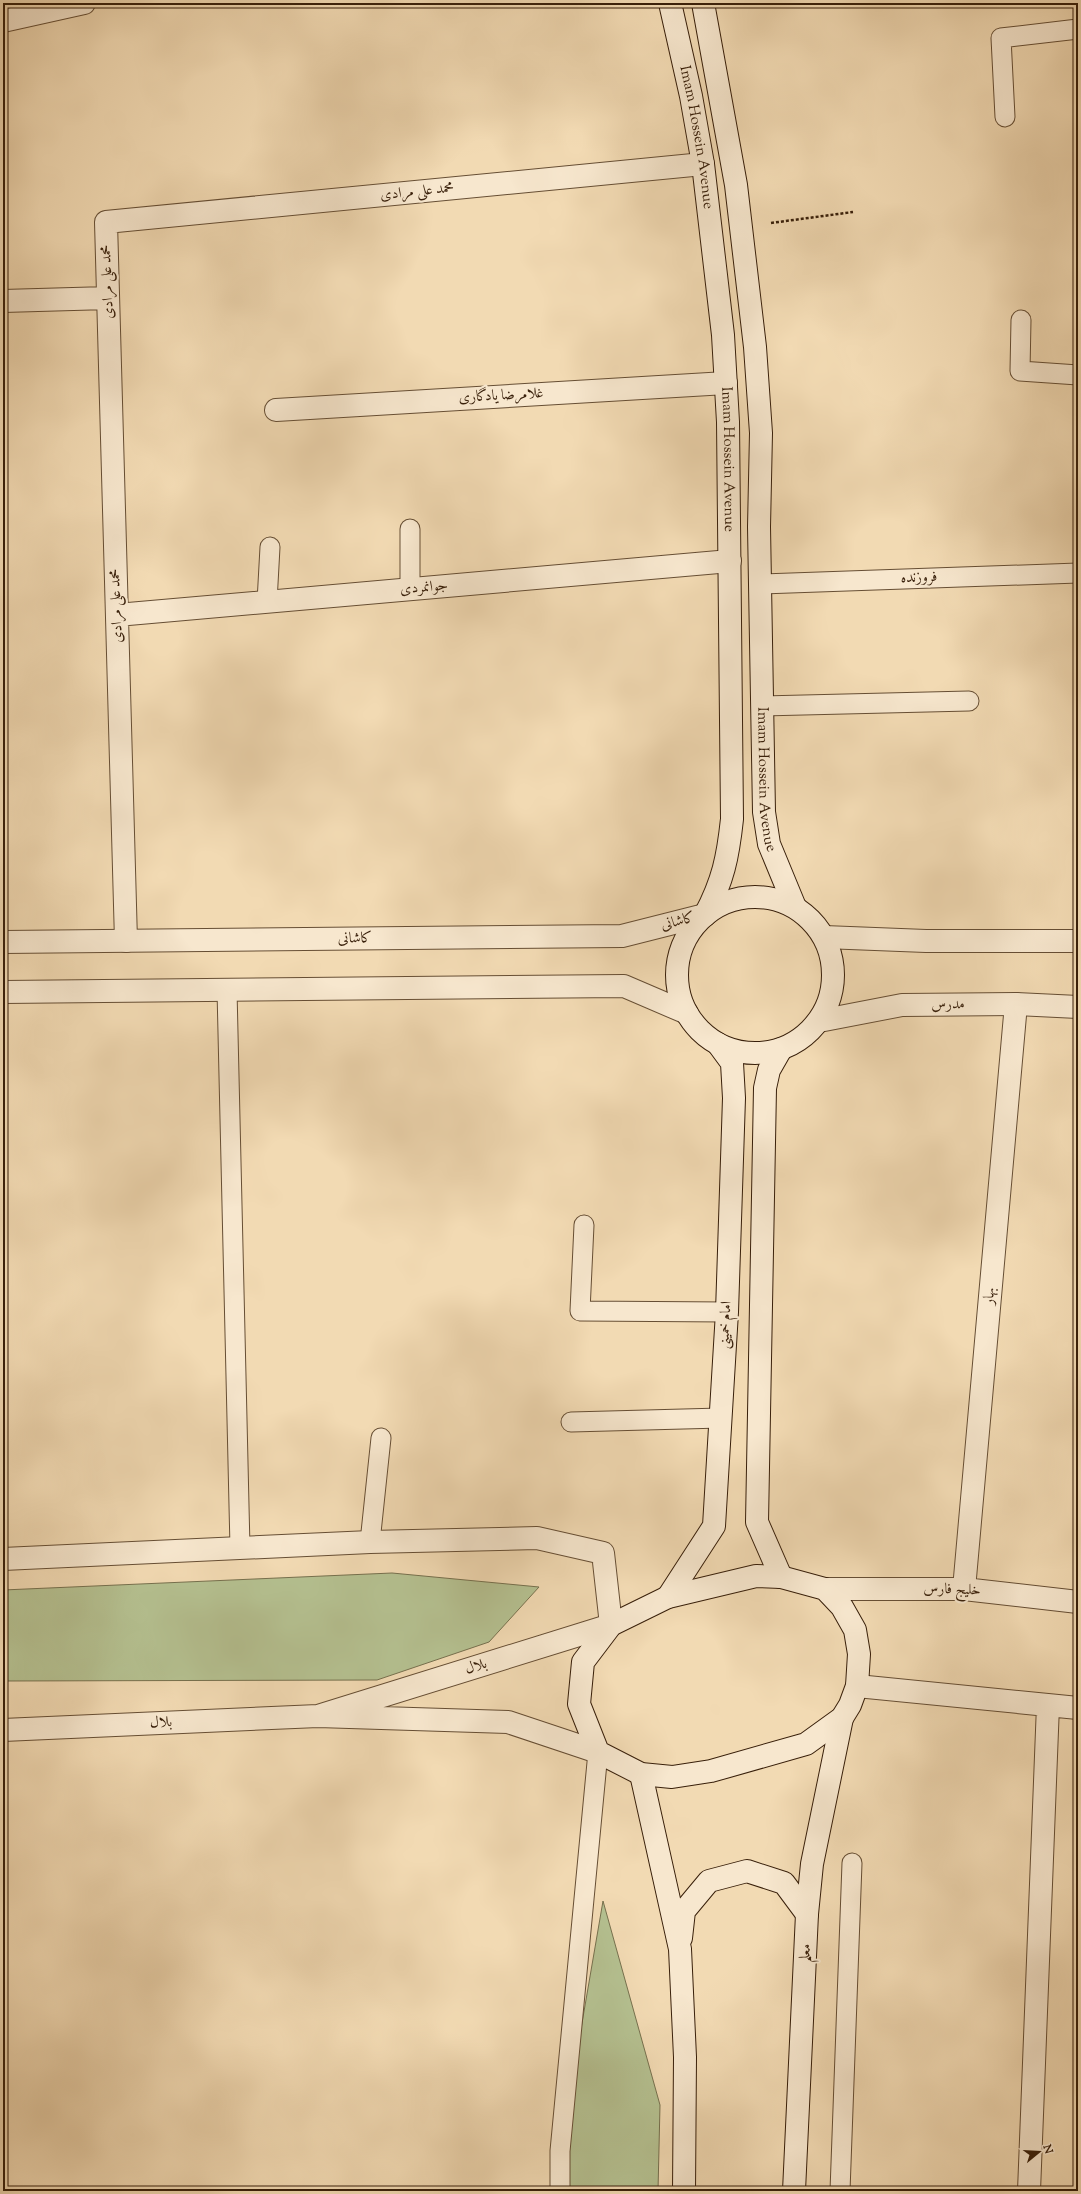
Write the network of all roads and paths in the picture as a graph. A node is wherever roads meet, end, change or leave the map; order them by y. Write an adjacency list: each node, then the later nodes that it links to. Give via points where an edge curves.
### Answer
1 (84, 3): 4 (street)
2 (670, 3): 7 (street, Imam Hossein Avenue)
3 (703, 3): 9 (street, Imam Hossein Avenue, via 736,185)
4 (3, 21)
5 (1078, 29): 6 (lane, via 1001,38)
6 (1005, 117)
7 (703, 164): 10 (street, محمد علی مرادی, via 106,222); 14 (street, Imam Hossein Avenue)
8 (853, 212): 9 (path)
9 (740, 227): 20 (street, Imam Hossein Avenue, via 755,347 761,433)
10 (108, 298): 11 (street); 23 (street, محمد علی مرادی)
11 (3, 301)
12 (1021, 320): 13 (lane, via 1020,371)
13 (1078, 375)
14 (726, 383): 15 (street, غلامرضا یادگاری); 18 (street, Imam Hossein Avenue)
15 (276, 410)
16 (410, 529): 21 (lane)
17 (270, 548): 22 (lane)
18 (730, 561): 21 (street, جوانمردی); 27 (street, Imam Hossein Avenue, via 732,819 727,860 717,894)
19 (1078, 572): 20 (lane, فروزنده)
20 (760, 584): 25 (street, Imam Hossein Avenue)
21 (410, 590): 22 (street, جوانمردی)
22 (267, 602): 23 (street, جوانمردی)
23 (117, 615): 29 (street, محمد علی مرادی)
24 (969, 701): 25 (lane)
25 (762, 706): 26 (street, Imam Hossein Avenue, via 764,812 769,844)
26 (795, 907): 27 (street, via 776,899 753,896 730,900); 28 (street)
27 (705, 915): 29 (street, کاشانی, via 622,936); 36 (street, via 693,927 682,947 677,970 679,992)
28 (824, 937): 30 (street, via 926,941); 37 (street, via 835,966 831,994)
29 (126, 941): 31 (street, کاشانی)
30 (1078, 941)
31 (3, 942)
32 (227, 990): 33 (street); 36 (street, via 624,986); 46 (lane)
33 (3, 992)
34 (1016, 1004): 35 (street, مدرس); 37 (street, مدرس, via 902,1005); 50 (street, بهار)
35 (1078, 1007)
36 (687, 1013): 38 (street, via 700,1031)
37 (819, 1021): 39 (street, via 802,1038)
38 (718, 1044): 39 (street, via 738,1052 760,1053); 41 (street, امام خمینی, via 732,1063 734,1098)
39 (781, 1049): 48 (street, via 769,1070 765,1088 757,1522)
40 (584, 1225): 41 (lane, via 580,1311)
41 (727, 1312): 42 (street, امام خمینی)
42 (721, 1418): 43 (lane); 51 (street, امام خمینی, via 714,1526)
43 (571, 1422)
44 (381, 1438): 45 (lane)
45 (370, 1542): 46 (street); 53 (street, via 537,1538 603,1553)
46 (240, 1548): 47 (street)
47 (3, 1559)
48 (781, 1577): 49 (street, خلیج فارس); 51 (street, خلیج فارس, via 756,1576)
49 (825, 1589): 50 (street, خلیج فارس); 54 (street, via 842,1607 855,1630 859,1654)
50 (964, 1589): 52 (street, خلیج فارس)
51 (668, 1597): 53 (street, بلال)
52 (1078, 1602)
53 (611, 1625): 57 (street, بلال); 60 (street, via 583,1662 579,1704)
54 (857, 1686): 55 (street); 58 (street)
55 (1048, 1706): 56 (street); 69 (street)
56 (1078, 1708)
57 (318, 1716): 59 (street, بلال); 60 (street, بلال, via 508,1722)
58 (842, 1718): 61 (street, via 806,1744 711,1771 672,1777); 63 (street, معلم, via 812,1864)
59 (3, 1730)
60 (598, 1752): 61 (street, بلال); 65 (lane, via 560,2151)
61 (640, 1774): 64 (street)
62 (852, 1863): 68 (lane)
63 (807, 1914): 64 (street, via 784,1883 747,1871 709,1881 684,1911); 67 (street, معلم)
64 (680, 1950): 66 (street, via 685,2057)
65 (560, 2191)
66 (684, 2191)
67 (794, 2191)
68 (840, 2191)
69 (1029, 2191)

